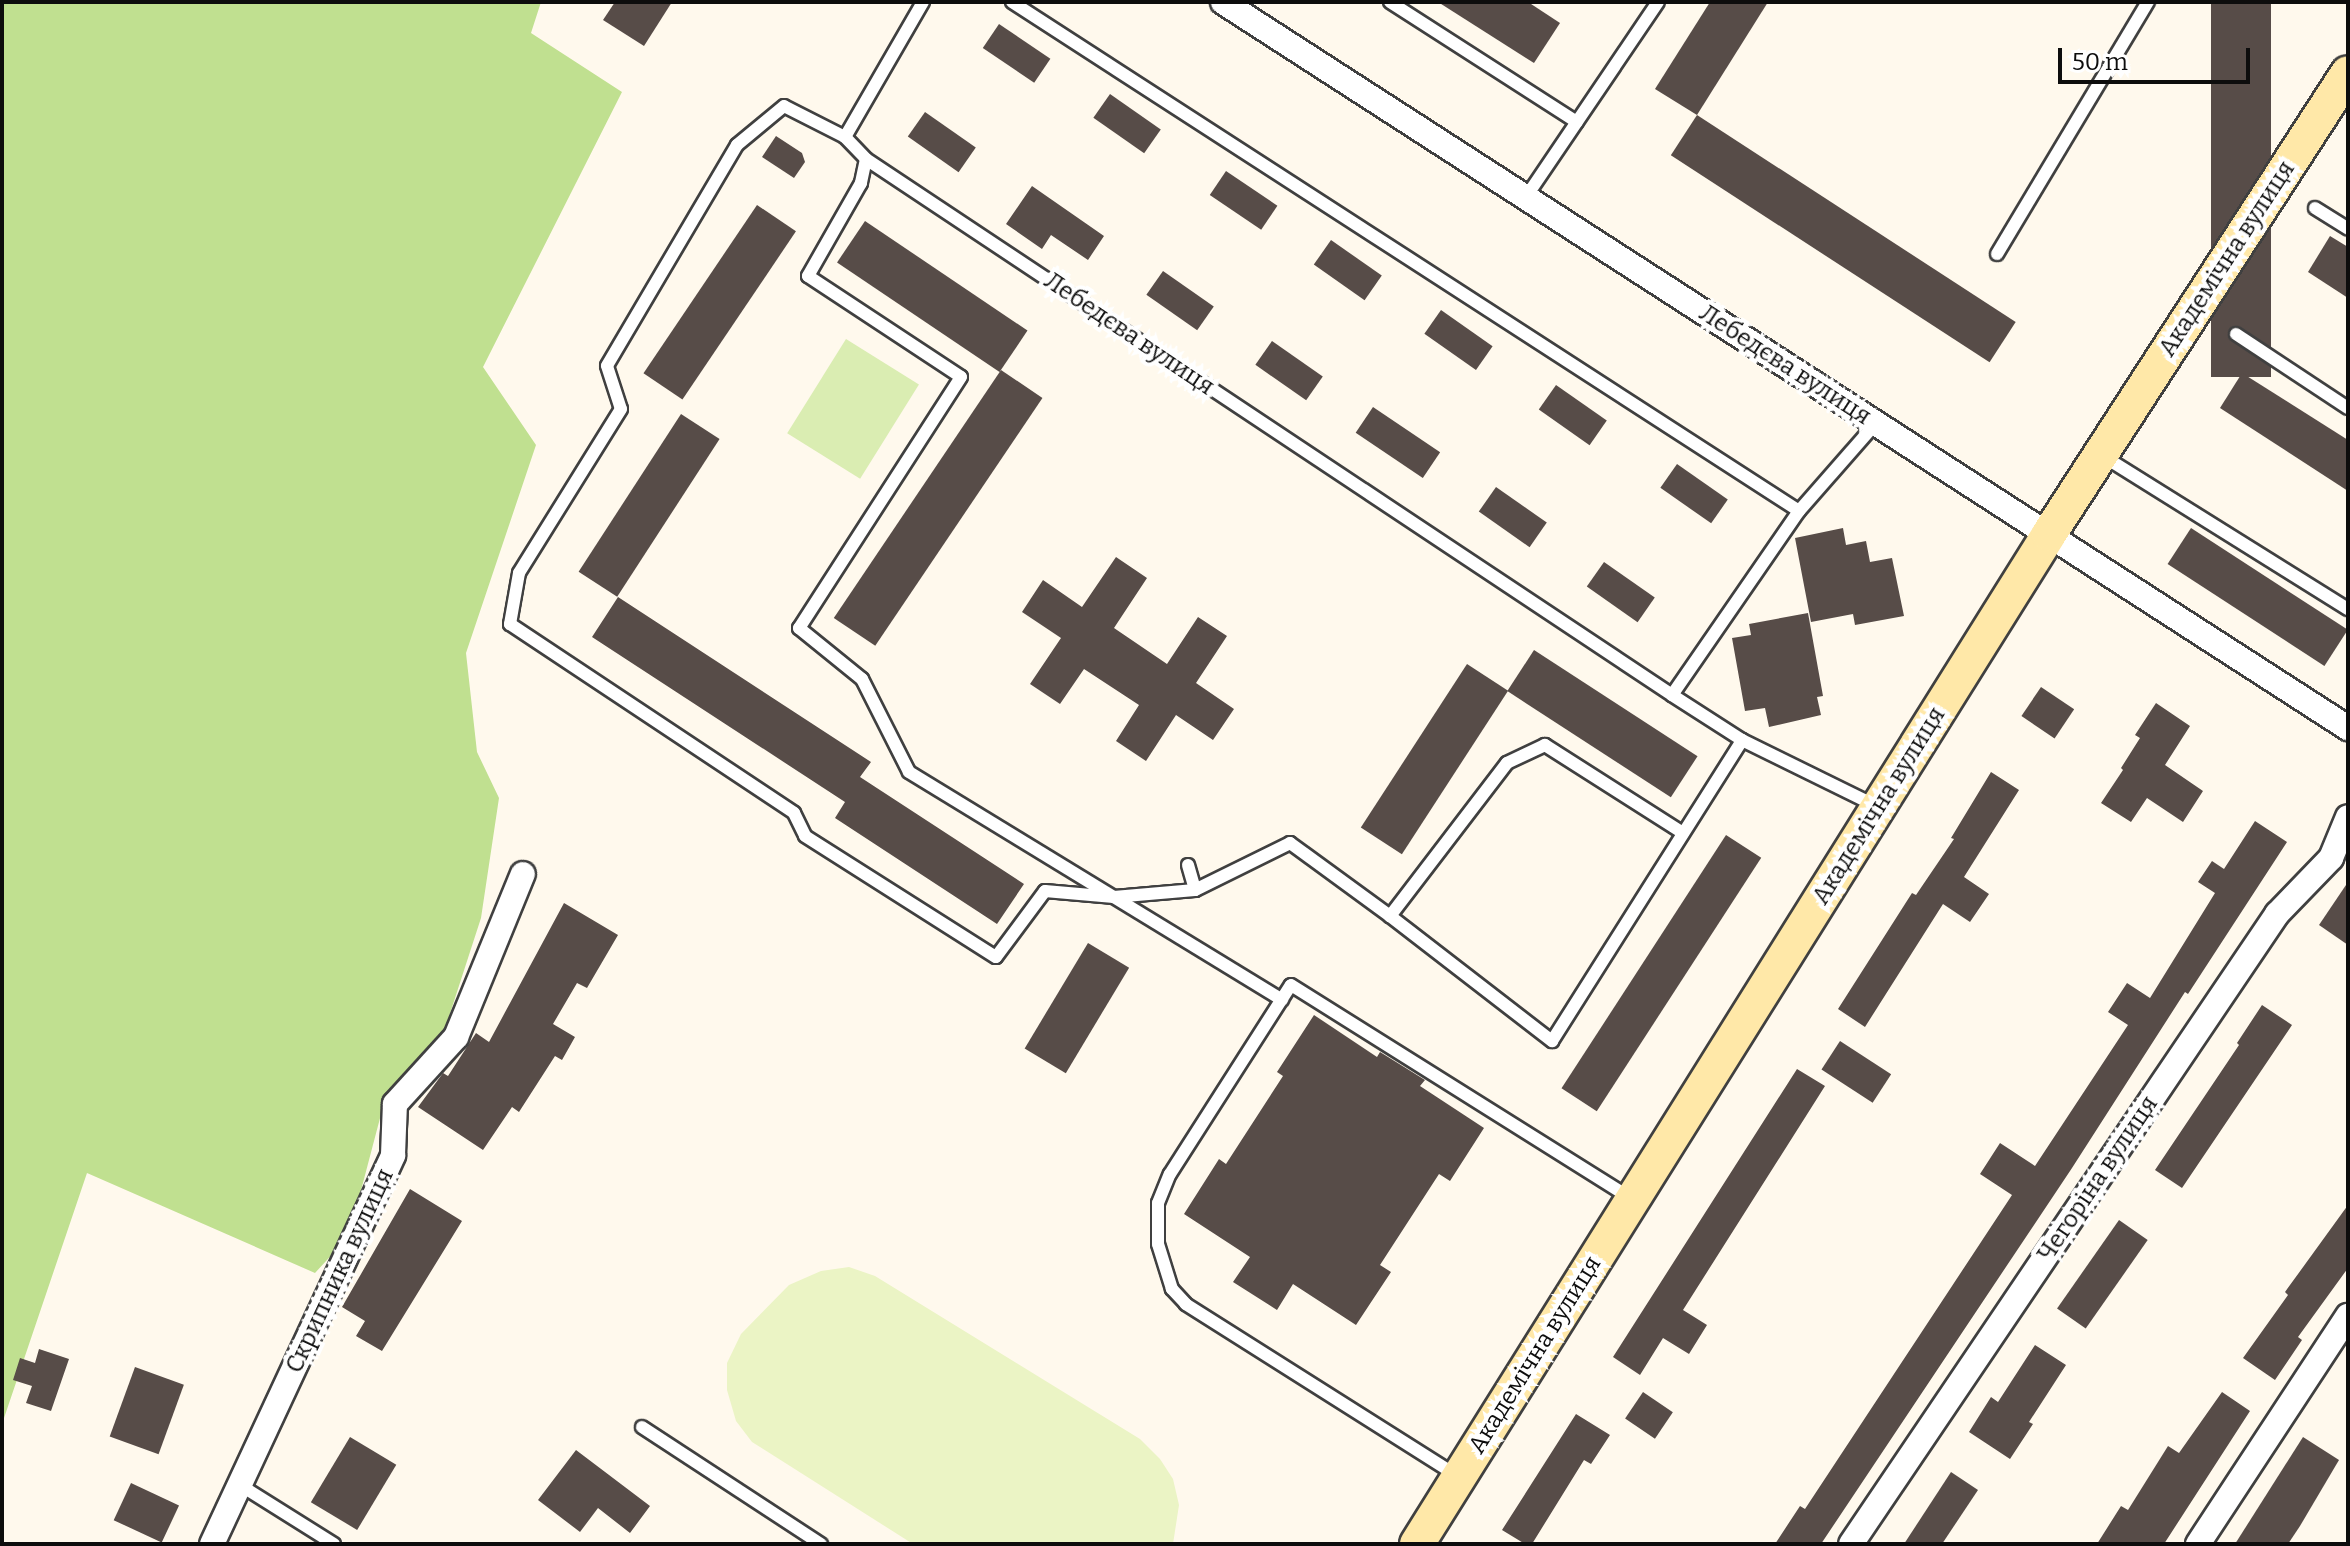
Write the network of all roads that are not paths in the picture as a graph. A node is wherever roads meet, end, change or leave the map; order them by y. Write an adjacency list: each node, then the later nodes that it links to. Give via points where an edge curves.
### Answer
1 (923, 2): 9 (lane)
2 (1012, 2): 19 (lane)
3 (1223, 2): 11 (street, Лебедєва вулиця)
4 (1390, 2): 8 (lane)
5 (1658, 2): 8 (lane)
6 (2148, 2): 14 (lane)
7 (2348, 73): 18 (main road, Академічна вулиця)
8 (1577, 122): 11 (lane)
9 (845, 137): 10 (lane, Лебедєва вулиця); 31 (lane, Лебедєва вулиця, via 784,106 737,145 607,366 621,409 519,573 510,624 794,813 805,836 996,957 1045,891)
10 (866, 159): 22 (lane, Лебедєва вулиця); 31 (lane, via 861,183 808,276 961,377 799,628 862,679 909,772)
11 (1526, 197): 17 (street, Лебедєва вулиця)
12 (2315, 208): 13 (lane)
13 (2348, 229)
14 (1997, 254)
15 (2236, 334): 16 (lane)
16 (2348, 408)
17 (1876, 423): 19 (lane); 20 (street, Лебедєва вулиця)
18 (2101, 454): 20 (main road, Академічна вулиця); 21 (lane)
19 (1799, 511): 22 (lane)
20 (2049, 534): 23 (street, Лебедєва вулиця); 25 (main road, Академічна вулиця)
21 (2348, 609)
22 (1672, 695): 24 (lane, Лебедєва вулиця)
23 (2348, 728)
24 (1742, 740): 25 (lane, Лебедєва вулиця); 27 (lane)
25 (1879, 808): 34 (main road, Академічна вулиця)
26 (2348, 817): 43 (street, Чегоріна вулиця, via 2331,858 2277,914)
27 (1683, 833): 32 (lane, via 1545,745 1507,763); 32 (lane, via 1552,1041)
28 (1188, 865): 30 (lane)
29 (523, 874): 38 (street, Скрипника вулиця, via 456,1037 395,1104 393,1155)
30 (1195, 890): 31 (lane); 32 (lane, via 1290,843)
31 (1114, 897): 33 (lane)
32 (1390, 916)
33 (1282, 1000): 34 (lane, via 1291,985); 37 (lane, via 1170,1174 1155,1223 1163,1268 1186,1304)
34 (1633, 1199): 37 (main road, Академічна вулиця)
35 (2348, 1316): 44 (street)
36 (642, 1427): 41 (lane)
37 (1459, 1477): 42 (main road, Академічна вулиця)
38 (240, 1485): 39 (street, Скрипника вулиця); 40 (lane)
39 (212, 1544)
40 (334, 1544)
41 (821, 1544)
42 (1417, 1544)
43 (1851, 1544)
44 (2198, 1544)

